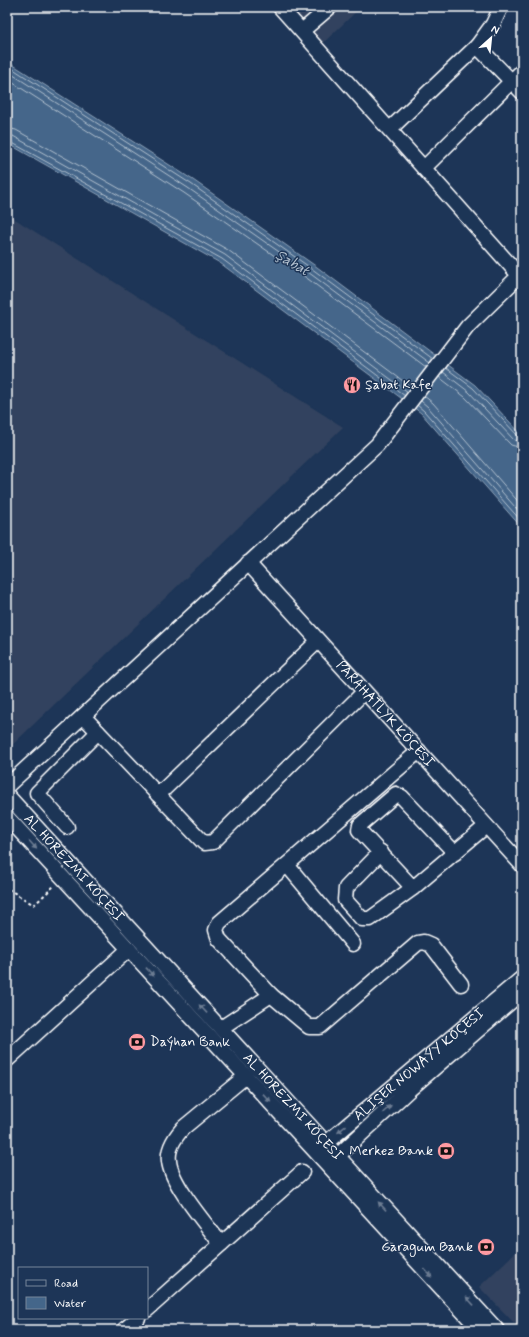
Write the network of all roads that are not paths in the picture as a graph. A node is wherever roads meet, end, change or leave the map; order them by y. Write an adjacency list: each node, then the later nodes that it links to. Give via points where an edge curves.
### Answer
1 (280, 7): 4 (street)
2 (330, 7): 4 (street)
3 (501, 7): 5 (street, via 493,24)
4 (302, 31): 9 (street)
5 (477, 46): 7 (street); 9 (street)
6 (522, 71): 7 (street)
7 (512, 81): 8 (street); 10 (street)
8 (522, 92)
9 (390, 129): 10 (street)
10 (424, 168): 11 (street)
11 (521, 274): 12 (street, via 468,326 377,445)
12 (248, 563): 13 (street, PARAHATLYK KÖÇESI); 15 (street)
13 (318, 641): 14 (street, PARAHATLYK KÖÇESI); 20 (street)
14 (364, 692): 17 (street, PARAHATLYK KÖÇESI); 20 (street, via 213,842 204,842)
15 (82, 716): 16 (street); 18 (street)
16 (98, 732): 20 (street); 23 (street, via 37,793)
17 (419, 751): 22 (street, PARAHATLYK KÖÇESI); 26 (street)
18 (7, 786)
19 (7, 795): 35 (street, AL HOREZMI KÖÇESI, one-way to 19)
20 (158, 795)
21 (7, 817): 30 (street, AL HOREZMI KÖÇESI, one-way to 30)
22 (486, 826): 25 (street); 27 (street, PARAHATLYK KÖÇESI)
23 (67, 827)
24 (381, 852): 25 (street, via 359,830 360,824 396,794 402,797); 28 (street); 28 (street, via 346,888 345,900 362,919 370,919)
25 (455, 853): 28 (street)
26 (287, 865): 29 (street); 34 (street, via 219,923 216,930 219,939)
27 (522, 865)
28 (413, 888)
29 (353, 944)
30 (130, 949): 36 (street); 37 (street, AL HOREZMI KÖÇESI, one-way to 37)
31 (522, 978): 38 (street, ALIŞER NOWAÝY KÖÇESI, one-way to 38)
32 (461, 984): 34 (street, via 424,942 418,943 320,1027 309,1027)
33 (522, 992): 39 (street, ALIŞER NOWAÝY KÖÇESI, one-way to 33)
34 (271, 995): 35 (street)
35 (221, 1028): 38 (street, AL HOREZMI KÖÇESI)
36 (7, 1060)
37 (246, 1076): 38 (street, AL HOREZMI KÖÇESI, one-way to 38); 41 (street, via 183,1128 176,1136 169,1155 170,1169 179,1187)
38 (321, 1147): 39 (street, AL HOREZMI KÖÇESI)
39 (332, 1160): 45 (street, AL HOREZMI KÖÇESI, one-way to 45); 46 (street, AL HOREZMI KÖÇESI, one-way to 39)
40 (302, 1172): 41 (street)
41 (221, 1244): 42 (street)
42 (148, 1309)
43 (137, 1319): 44 (street)
44 (124, 1330)
45 (480, 1330)
46 (497, 1330)

